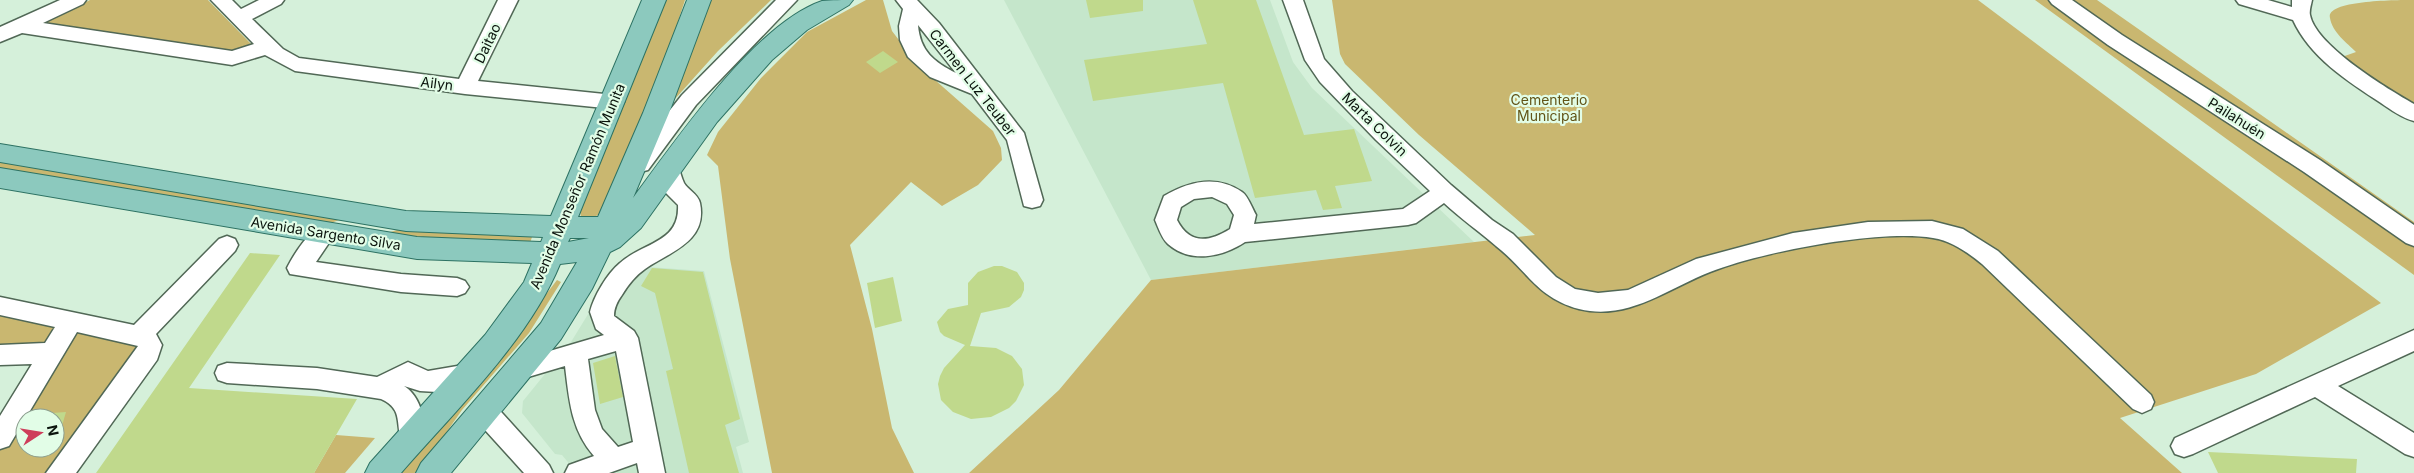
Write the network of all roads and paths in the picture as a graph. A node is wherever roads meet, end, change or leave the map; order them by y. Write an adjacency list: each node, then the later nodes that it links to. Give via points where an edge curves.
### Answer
1 (76, 0): 15 (street)
2 (221, 0): 14 (street, Ailyn)
3 (274, 0): 14 (street)
4 (508, 0): 18 (street, Daitao)
5 (654, 0): 20 (main road, Avenida Monseñor Ramón Munita)
6 (699, 0): 25 (main road)
7 (787, 0): 25 (street, via 732,52 689,100)
8 (841, 0): 24 (main road, Avenida Sargento Silva, via 800,24 763,54 708,116)
9 (1293, 0): 26 (street, Marta Colvin, via 1316,60 1327,78)
10 (2059, 0): 32 (street, Pailahuén)
11 (2246, 0): 13 (street)
12 (909, 4): 19 (street, Carmen Luz Teuber); 19 (street, via 908,30 917,56 951,79)
13 (2301, 7): 21 (street, via 2313,38 2332,57)
14 (239, 18): 17 (street, Ailyn)
15 (18, 26): 16 (street); 17 (street, via 232,58)
16 (0, 35)
17 (267, 46): 18 (street, Ailyn, via 287,61 304,66)
18 (465, 87): 20 (street, Ailyn)
19 (980, 90): 27 (street, Carmen Luz Teuber, via 1017,138)
20 (614, 102): 33 (main road, Avenida Monseñor Ramón Munita)
21 (2414, 114)
22 (0, 153): 28 (main road, Avenida Sargento Silva)
23 (0, 178): 29 (main road, Avenida Sargento Silva)
24 (673, 180): 31 (main road, Avenida Sargento Silva, via 619,233); 39 (street, via 689,202 690,223 673,242 628,268 604,305 604,322)
25 (624, 188): 31 (main road)
26 (1445, 191): 30 (street, via 1408,217); 49 (street, Marta Colvin, via 1504,239 1540,278 1562,294 1578,300 1612,304 1628,301 1677,276 1721,259 1779,245 1872,230 1909,228 1952,233 1973,244 1999,265)
27 (1032, 200)
28 (366, 214): 29 (main road, via 343,221); 33 (main road, Avenida Sargento Silva)
29 (324, 234): 33 (main road, Avenida Sargento Silva, via 417,248); 35 (street, via 298,268 401,283)
30 (1240, 234)
31 (604, 237): 33 (main road, Avenida Sargento Silva, via 581,251); 44 (main road, via 561,316)
32 (2414, 237)
33 (557, 240): 46 (main road, Avenida Monseñor Ramón Munita, via 536,288)
34 (227, 245): 38 (street)
35 (457, 287)
36 (0, 306): 37 (street)
37 (72, 320): 38 (street); 41 (street)
38 (139, 336): 57 (street, via 150,345 148,353)
39 (626, 338): 42 (street); 55 (street)
40 (2414, 340): 47 (street)
41 (52, 353): 43 (street); 52 (street)
42 (575, 353): 44 (street); 56 (street, via 583,410 591,435)
43 (0, 356)
44 (518, 370): 50 (main road)
45 (227, 374): 48 (street)
46 (469, 374): 48 (street, via 430,382 418,380 408,372); 51 (main road, Avenida Monseñor Ramón Munita)
47 (2316, 385): 53 (street); 54 (street)
48 (380, 387): 51 (street, via 399,395 405,402 410,414)
49 (2142, 402)
50 (484, 411): 59 (main road); 60 (street)
51 (412, 437): 58 (main road, Avenida Monseñor Ramón Munita)
52 (0, 438)
53 (2184, 446)
54 (2414, 446)
55 (647, 448): 56 (street); 62 (street)
56 (614, 460): 61 (street)
57 (59, 473)
58 (381, 473)
59 (432, 473)
60 (540, 473)
61 (578, 473)
62 (652, 473)

